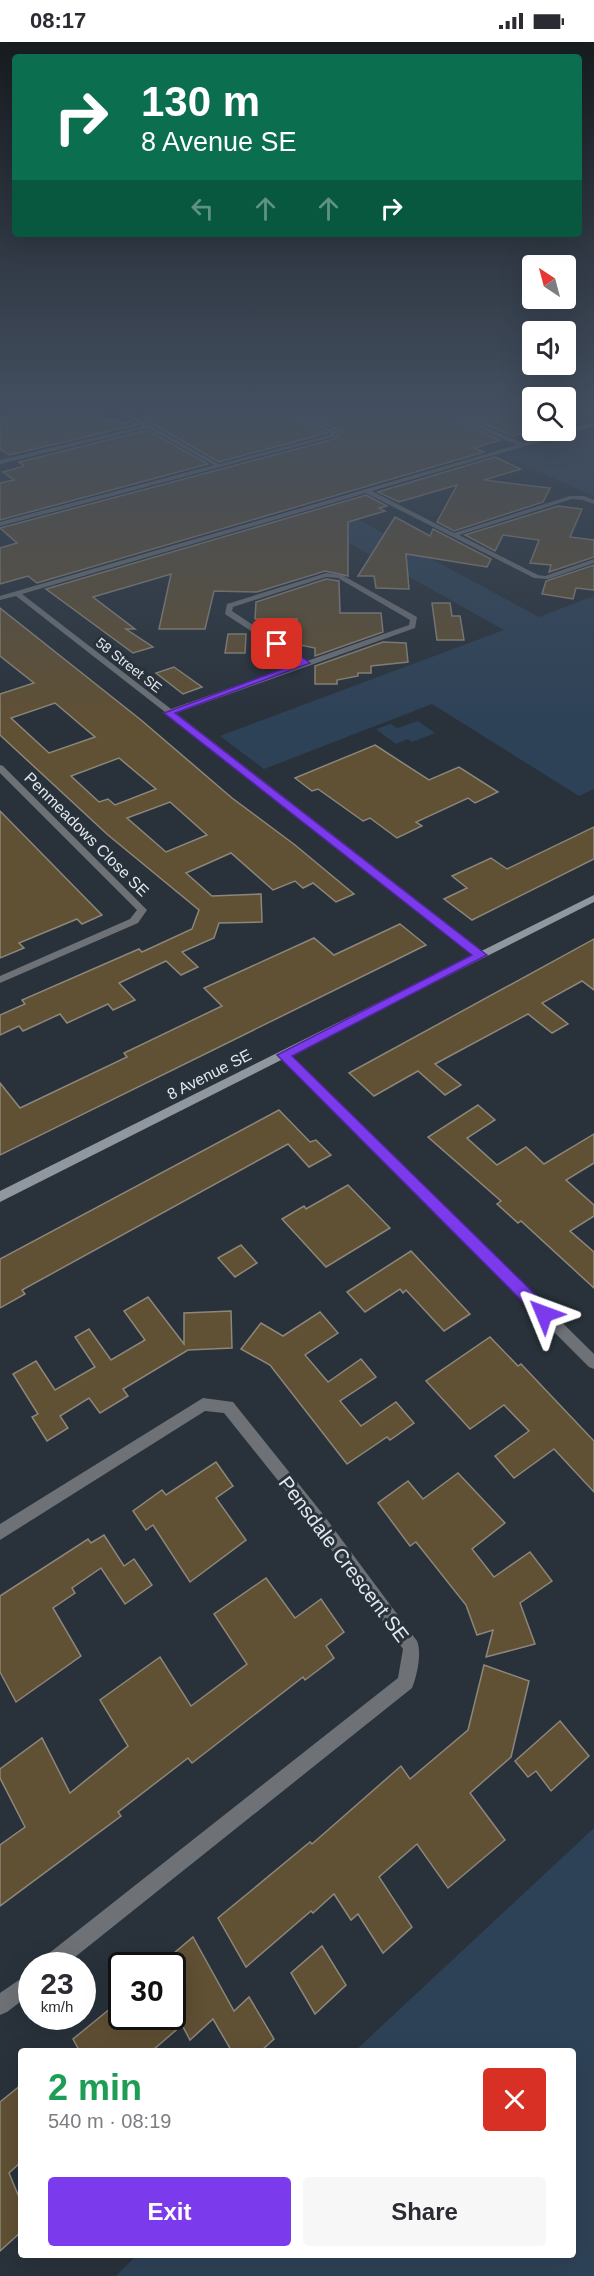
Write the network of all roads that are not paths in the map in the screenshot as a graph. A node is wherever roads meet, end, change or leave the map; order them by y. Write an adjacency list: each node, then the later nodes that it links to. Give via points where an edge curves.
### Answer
1 (25, 517): 5 (street)
2 (277, 517): 8 (street)
3 (418, 517): 6 (street)
4 (509, 517): 6 (street)
5 (0, 524)
6 (453, 535): 7 (street, via 536,577 546,578)
7 (594, 561)
8 (17, 593): 9 (street); 11 (street, 58 Street SE)
9 (0, 598)
10 (305, 663): 10 (street, via 228,612 230,606 326,575 340,576 414,619 412,626); 11 (street)
11 (168, 713): 14 (street, 58 Street SE)
12 (0, 768): 15 (street, Penmeadows Close SE, via 142,910 134,921)
13 (594, 898): 14 (street, 8 Avenue SE)
14 (481, 955): 16 (street, 8 Avenue SE)
15 (0, 980)
16 (284, 1055): 17 (street, 8 Avenue SE); 18 (street)
17 (0, 1197)
18 (594, 1363)
19 (0, 1533): 20 (street, Pensdale Crescent SE, via 203,1404 228,1407 317,1518 411,1647 406,1682)
20 (66, 1952)
21 (18, 1991): 22 (street)
22 (0, 2005)

